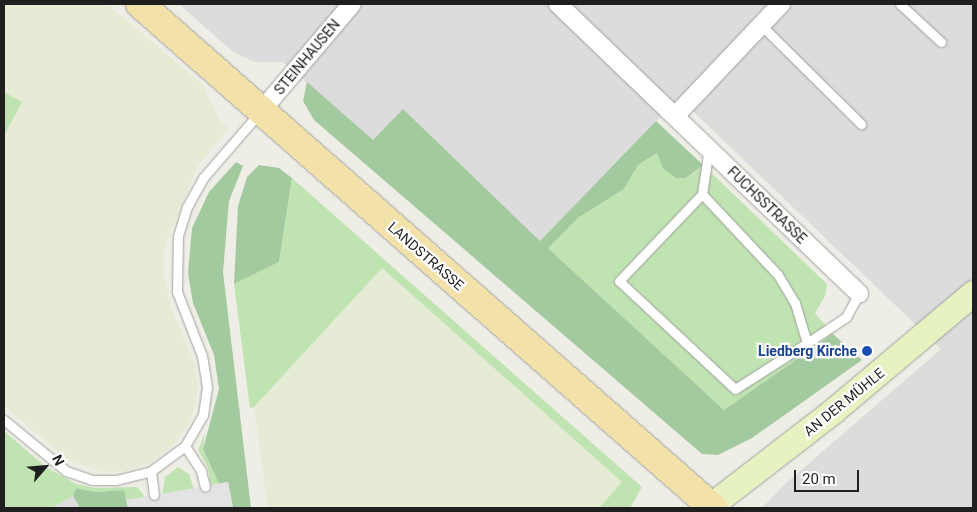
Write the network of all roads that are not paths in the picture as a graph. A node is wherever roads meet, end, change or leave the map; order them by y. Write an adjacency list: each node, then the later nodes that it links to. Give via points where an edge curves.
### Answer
1 (140, 4): 8 (main road, LANDSTRASSE)
2 (352, 4): 8 (street, STEINHAUSEN)
3 (558, 4): 9 (street, FUCHSSTRASSE)
4 (781, 4): 6 (street)
5 (900, 4): 7 (lane)
6 (761, 25): 9 (street); 10 (lane)
7 (941, 42)
8 (262, 110): 17 (lane, via 204,178 187,207 178,236 177,292 202,356 207,387 203,415); 21 (main road, LANDSTRASSE)
9 (676, 115): 11 (street, FUCHSSTRASSE)
10 (862, 124)
11 (709, 148): 12 (lane); 14 (street, FUCHSSTRASSE)
12 (702, 194): 15 (lane, via 778,275 795,303); 15 (lane, via 619,281 735,389)
13 (973, 293): 21 (main road, AN DER MÜHLE)
14 (859, 294): 15 (lane, via 846,317)
15 (807, 343)
16 (4, 420): 18 (lane, via 55,464 78,477 116,480)
17 (185, 446): 18 (lane); 19 (lane, via 201,471)
18 (151, 472): 20 (lane)
19 (205, 487)
20 (154, 495)
21 (712, 507)

